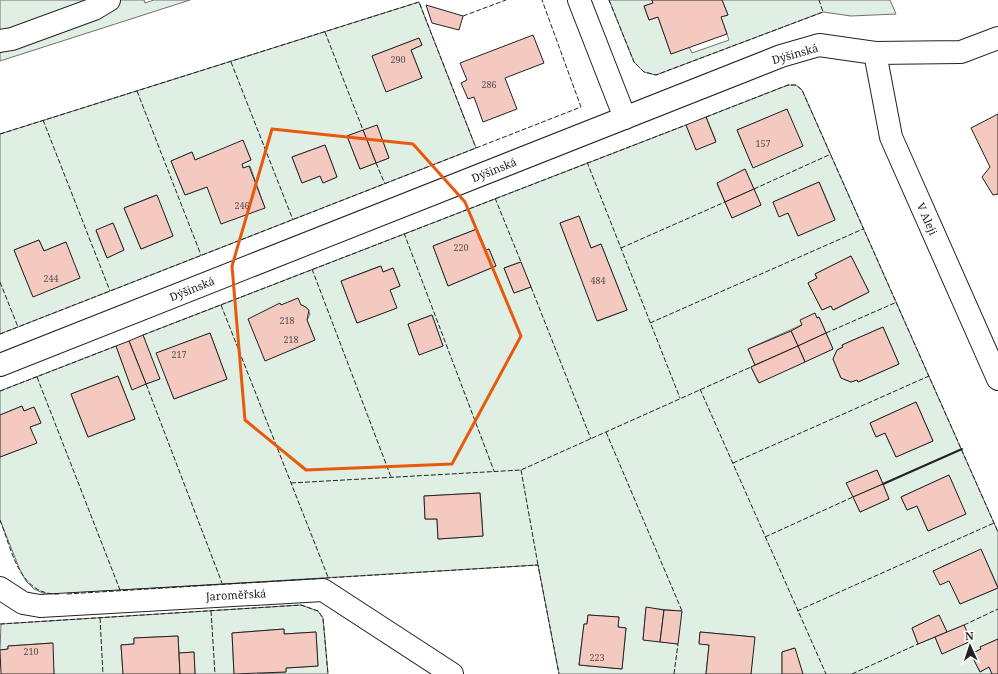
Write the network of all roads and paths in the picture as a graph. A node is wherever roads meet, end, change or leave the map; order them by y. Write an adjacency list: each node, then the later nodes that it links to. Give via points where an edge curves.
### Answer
1 (109, 0): 4 (street, via 87,12)
2 (579, 0): 6 (street)
3 (998, 38): 5 (street, Dýšinská, via 962,52)
4 (0, 41)
5 (876, 53): 6 (street, Dýšinská, via 819,45 781,56); 8 (street, V Aleji, via 891,137)
6 (625, 118): 7 (street, Dýšinská)
7 (0, 365)
8 (998, 379)
9 (0, 588): 10 (street, Jaroměřská, via 23,603 40,606 323,590)
10 (452, 674)

